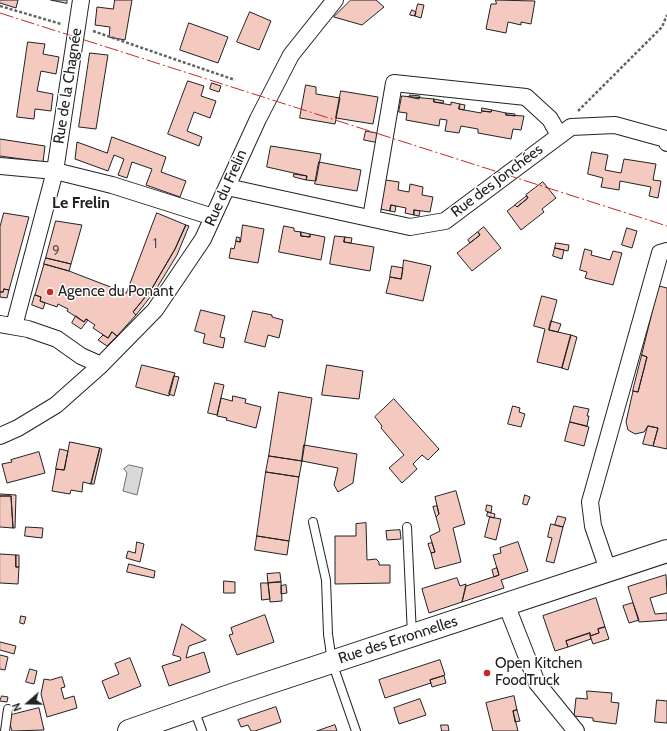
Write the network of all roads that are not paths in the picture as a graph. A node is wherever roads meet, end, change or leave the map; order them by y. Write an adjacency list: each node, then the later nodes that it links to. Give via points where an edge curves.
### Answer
1 (81, 0): 6 (street, Rue de la Chagnée)
2 (335, 0): 7 (street, Rue du Frelin, via 291,55)
3 (565, 131): 4 (street, via 615,125 666,139); 9 (street, Rue des Jonchées, via 445,221 410,227); 9 (street, via 526,97 394,83)
4 (667, 143)
5 (0, 166): 6 (street)
6 (55, 171): 8 (street, via 112,185); 11 (street, Rue de la Chagnée)
7 (226, 187): 8 (street, Rue du Frelin); 9 (street, Rue des Jonchées)
8 (214, 217): 12 (street, Rue du Frelin, via 203,239 155,310)
9 (371, 218)
10 (667, 251): 17 (street, via 660,253 590,502 593,526)
11 (7, 325): 12 (street, via 57,339 81,356)
12 (101, 365): 13 (street, Rue du Frelin, via 56,405)
13 (0, 436)
14 (313, 522): 20 (lane, via 326,580)
15 (407, 527): 19 (lane)
16 (667, 551): 17 (street, Rue des Erronnelles)
17 (608, 570): 18 (street, Rue des Erronnelles)
18 (506, 604): 19 (street, Rue des Erronnelles); 27 (street, via 537,683)
19 (412, 635): 20 (street, Rue des Erronnelles)
20 (332, 662): 21 (street, Rue des Erronnelles); 26 (lane)
21 (194, 708): 24 (street, Rue des Erronnelles); 25 (lane)
22 (8, 709): 23 (lane)
23 (5, 731)
24 (129, 731)
25 (202, 731)
26 (356, 731)
27 (576, 731)

